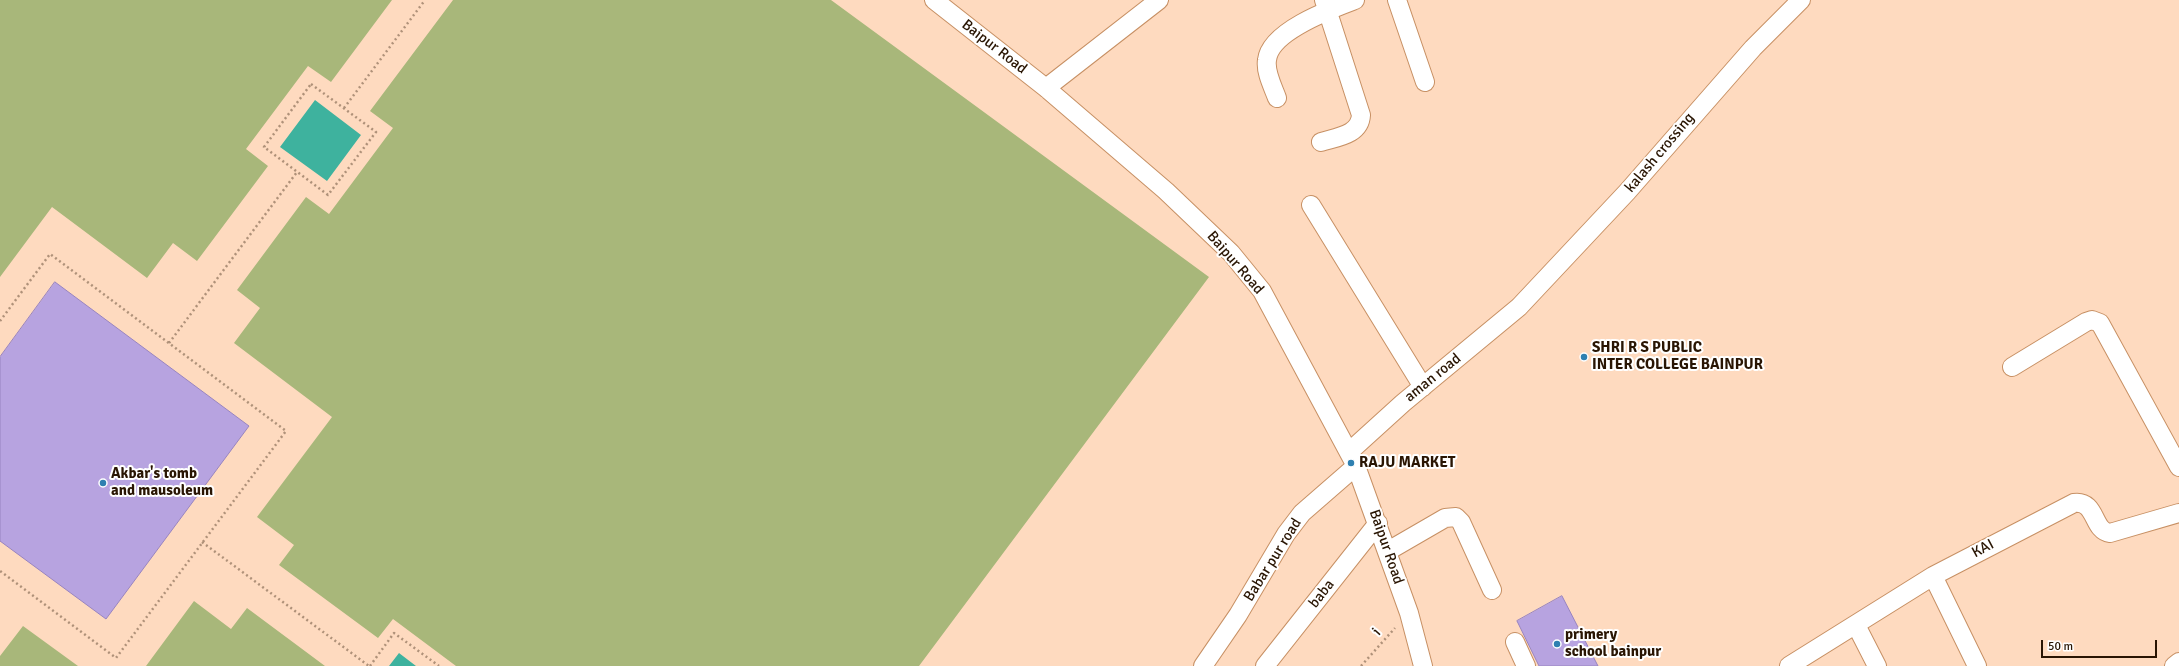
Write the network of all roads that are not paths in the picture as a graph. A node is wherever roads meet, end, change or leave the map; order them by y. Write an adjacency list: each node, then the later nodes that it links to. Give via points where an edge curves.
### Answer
1 (934, 0): 8 (street, Baipur Road)
2 (1159, 0): 8 (street)
3 (1355, 0): 6 (street)
4 (1397, 0): 7 (street)
5 (1795, 2): 12 (street, kalash crossing, via 1627,192)
6 (1325, 5): 9 (street, via 1282,36 1270,49 1266,61); 10 (street, via 1361,115 1357,128 1350,133)
7 (1425, 82)
8 (1046, 88): 15 (street, Baipur Road, via 1166,191 1231,254 1262,291)
9 (1278, 98)
10 (1321, 142)
11 (1311, 205): 14 (street)
12 (1519, 307): 14 (street, aman road)
13 (2012, 367): 16 (street, via 2086,322 2092,320 2100,323)
14 (1423, 387): 15 (street, aman road, via 1403,403)
15 (1352, 459): 18 (street, Baipur Road); 25 (street, Babar pur road, via 1286,534 1238,615)
16 (2179, 467)
17 (2179, 513): 20 (street, KAI, via 2105,533 2088,506 2082,502 2074,502)
18 (1378, 523): 19 (street, Baipur Road); 26 (street, baba)
19 (1388, 551): 21 (street, via 1445,518 1456,518 1461,522); 27 (street, Baipur Road, via 1409,613)
20 (1933, 576): 22 (street, KAI); 31 (street)
21 (1492, 590)
22 (1856, 625): 29 (street, KAI); 30 (street)
23 (1515, 642): 28 (street)
24 (2179, 662): 32 (street)
25 (1203, 666)
26 (1265, 666)
27 (1422, 666)
28 (1526, 666)
29 (1789, 666)
30 (1877, 666)
31 (1977, 666)
32 (2174, 666)

